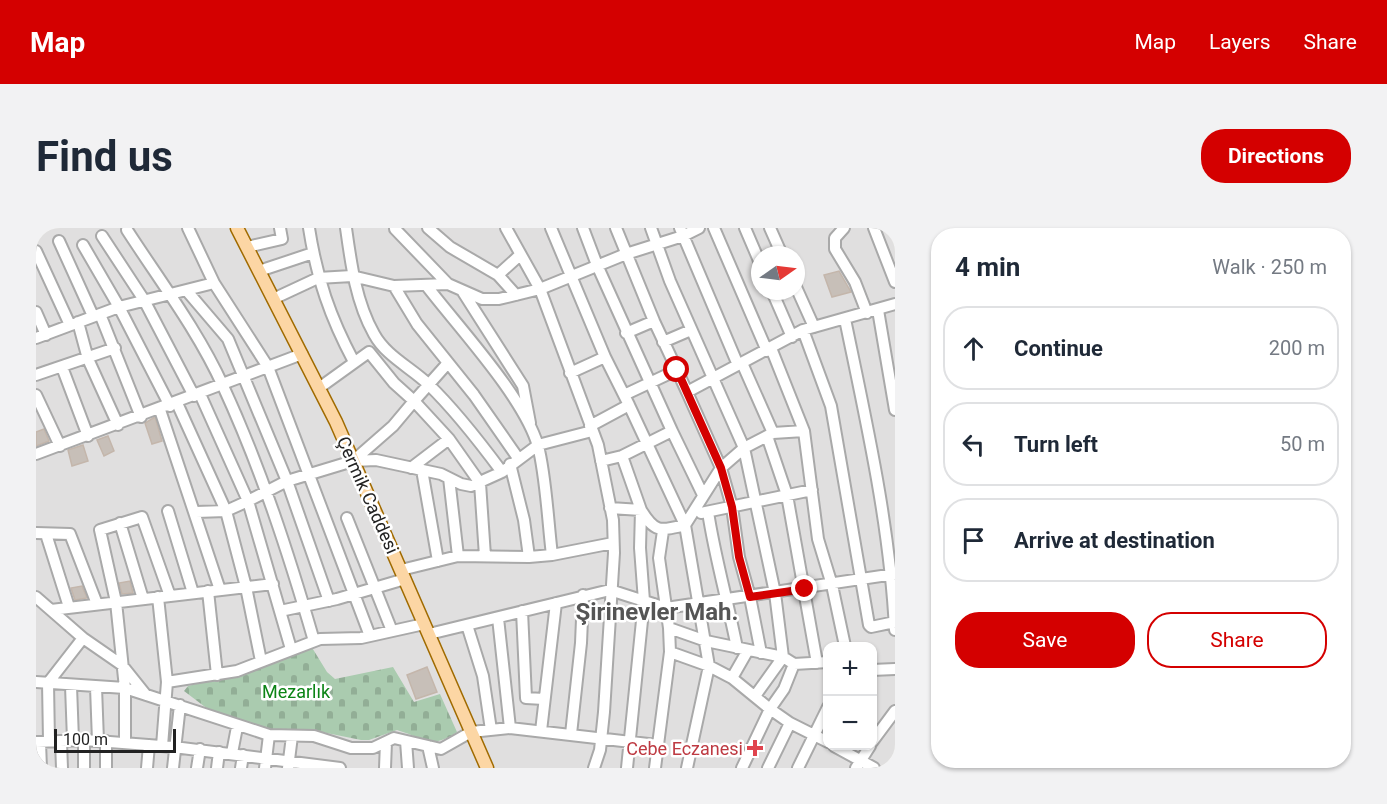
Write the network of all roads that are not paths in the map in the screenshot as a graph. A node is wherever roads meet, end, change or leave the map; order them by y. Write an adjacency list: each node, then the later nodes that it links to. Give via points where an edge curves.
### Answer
1 (188, 228): 39 (street)
2 (237, 228): 27 (main road, Çermik Caddesi)
3 (280, 228): 27 (street, via 282,239)
4 (309, 228): 28 (street)
5 (346, 228): 35 (street)
6 (428, 228): 34 (street, via 450,247)
7 (506, 228): 30 (street)
8 (551, 228): 36 (street)
9 (583, 228): 32 (street)
10 (616, 228): 29 (street)
11 (651, 228): 23 (street)
12 (699, 228): 20 (street)
13 (714, 228): 67 (street)
14 (745, 228): 25 (street)
15 (770, 228): 26 (street)
16 (844, 228): 54 (street, via 835,238 835,249)
17 (874, 228): 38 (street)
18 (395, 229): 40 (street)
19 (127, 230): 46 (street)
20 (682, 232): 23 (street); 73 (street)
21 (102, 236): 49 (street)
22 (59, 241): 56 (street)
23 (658, 244): 29 (street); 61 (street)
24 (83, 245): 53 (street)
25 (753, 246)
26 (778, 246)
27 (247, 247): 33 (main road, Çermik Caddesi)
28 (313, 253): 33 (street); 37 (street)
29 (626, 254): 32 (street); 58 (street)
30 (520, 255): 34 (street); 43 (street)
31 (38, 259): 59 (street)
32 (597, 265): 36 (street); 62 (street)
33 (259, 271): 48 (main road, Çermik Caddesi)
34 (498, 274): 47 (street)
35 (352, 276): 37 (street); 42 (street); 83 (street, via 373,333 384,350)
36 (573, 276): 43 (street); 69 (street)
37 (318, 278): 48 (street); 71 (street, via 333,323)
38 (895, 282)
39 (214, 283): 44 (street); 75 (street)
40 (448, 284): 41 (street); 45 (street)
41 (426, 285): 42 (street); 98 (street, via 493,370)
42 (394, 286): 72 (street)
43 (540, 289): 47 (street); 77 (street)
44 (187, 291): 46 (street); 79 (street, via 228,339)
45 (463, 292): 47 (street, via 482,299); 98 (street, via 523,386)
46 (168, 294): 49 (street); 82 (street)
47 (516, 295)
48 (273, 299): 68 (main road, Çermik Caddesi)
49 (144, 300): 53 (street); 87 (street)
50 (776, 300): 64 (street)
51 (800, 300): 60 (street)
52 (895, 304): 54 (street)
53 (119, 307): 56 (street); 90 (street)
54 (872, 311): 57 (street); 91 (street)
55 (36, 312): 63 (street)
56 (96, 315): 59 (street); 66 (street)
57 (845, 319): 60 (street); 142 (street)
58 (654, 321): 62 (street); 65 (street)
59 (74, 324): 63 (street); 70 (street)
60 (809, 329): 64 (street); 143 (street, via 831,406)
61 (691, 330): 65 (street); 80 (street)
62 (627, 333): 81 (street)
63 (41, 336)
64 (792, 337): 67 (street)
65 (663, 342): 76 (street)
66 (115, 348): 70 (street); 92 (street)
67 (769, 349): 73 (street); 96 (street)
68 (302, 354): 75 (street); 84 (main road, Çermik Caddesi)
69 (605, 357): 77 (street); 88 (street)
70 (88, 359): 74 (street); 93 (street)
71 (354, 363): 84 (street); 89 (street, via 369,352)
72 (447, 364): 83 (street); 109 (street, via 474,394)
73 (740, 364): 80 (street); 97 (street)
74 (62, 367): 78 (street); 99 (street)
75 (268, 367): 79 (street); 112 (street)
76 (677, 370): 81 (street); 85 (street)
77 (570, 373): 94 (street)
78 (36, 375)
79 (244, 377): 82 (street); 114 (street)
80 (714, 378): 85 (street); 104 (street)
81 (649, 383): 88 (street); 95 (street)
82 (223, 385): 87 (street); 117 (street)
83 (429, 385): 89 (street); 109 (street, via 473,434)
84 (319, 388): 107 (main road, Çermik Caddesi)
85 (687, 392): 110 (street)
86 (36, 395): 102 (street)
87 (197, 395): 90 (street); 120 (street)
88 (627, 400): 94 (street); 101 (street)
89 (414, 401): 100 (street); 107 (street, via 393,426)
90 (169, 406): 92 (street); 126 (street); 127 (street)
91 (895, 410)
92 (141, 417): 93 (street)
93 (118, 425): 99 (street)
94 (591, 429): 103 (street); 108 (street)
95 (672, 431): 101 (street); 118 (street)
96 (804, 431): 97 (street); 116 (street)
97 (770, 434): 104 (street); 119 (street)
98 (532, 435): 103 (street)
99 (88, 436): 102 (street)
100 (449, 439): 111 (street); 115 (street)
101 (647, 443): 106 (street); 132 (street)
102 (60, 446): 105 (street)
103 (538, 446): 109 (street); 136 (street)
104 (744, 448): 110 (street); 121 (street)
105 (36, 454)
106 (622, 456): 108 (street); 124 (street)
107 (353, 461): 111 (street, via 375,460); 112 (street); 141 (main road, Çermik Caddesi)
108 (601, 461): 123 (street)
109 (510, 465): 115 (street); 139 (street)
110 (721, 468): 118 (street); 122 (street)
111 (417, 469): 113 (street); 140 (street)
112 (309, 474): 114 (street); 154 (street)
113 (449, 478): 115 (street, via 461,484); 137 (street)
114 (287, 481): 117 (street); 161 (street)
115 (480, 483): 138 (street)
116 (812, 490): 119 (street); 145 (street, via 818,539)
117 (265, 491): 120 (street); 167 (street)
118 (703, 495): 129 (street)
119 (787, 495): 121 (street); 148 (street)
120 (248, 501): 126 (street); 144 (street)
121 (757, 502): 122 (street); 153 (street)
122 (732, 507): 128 (street); 158 (street)
123 (610, 508): 124 (street); 135 (street)
124 (641, 510): 133 (street, via 650,525); 162 (street)
125 (168, 511): 152 (street)
126 (226, 511): 127 (street); 146 (street)
127 (196, 512): 149 (street)
128 (708, 512): 129 (street); 160 (street, via 716,561)
129 (691, 514): 132 (street)
130 (347, 518): 147 (street)
131 (120, 523): 157 (street, via 142,517); 159 (street); 163 (street, via 100,530)
132 (685, 525): 133 (street); 166 (street)
133 (663, 531): 169 (street, via 659,558)
134 (41, 533): 165 (street, via 70,534); 168 (street)
135 (613, 543): 136 (street); 150 (street)
136 (552, 555): 139 (street)
137 (458, 556): 138 (street); 140 (street)
138 (485, 556): 139 (street)
139 (529, 557)
140 (438, 561): 141 (street)
141 (403, 575): 147 (street); 177 (main road, Çermik Caddesi)
142 (893, 575): 143 (street); 174 (street)
143 (862, 580): 145 (street); 174 (street, via 869,625)
144 (273, 584): 146 (street); 171 (street)
145 (832, 585): 148 (street); 184 (street)
146 (246, 586): 149 (street); 190 (street)
147 (374, 589): 154 (street); 179 (street)
148 (805, 589): 153 (street); 191 (street)
149 (220, 590): 151 (street)
150 (610, 590): 155 (street); 162 (street); 224 (street)
151 (208, 591): 152 (street); 197 (street)
152 (193, 593): 157 (street)
153 (775, 593): 158 (street); 189 (street)
154 (352, 595): 161 (street); 180 (street)
155 (583, 595): 164 (street); 219 (street)
156 (37, 596): 170 (street)
157 (164, 596): 159 (street); 200 (street)
158 (750, 597): 160 (street); 188 (street)
159 (143, 598): 163 (street)
160 (728, 600): 166 (street); 186 (street)
161 (329, 601): 167 (street)
162 (644, 601): 169 (street); 231 (street)
163 (116, 602): 165 (street); 193 (street)
164 (556, 603): 172 (street); 207 (street)
165 (97, 604): 168 (street)
166 (700, 604): 169 (street); 183 (street)
167 (304, 606): 171 (street); 182 (street)
168 (69, 607): 170 (street)
169 (666, 608): 176 (street)
170 (51, 610): 181 (street)
171 (280, 611): 185 (street)
172 (522, 611): 173 (street); 207 (street, via 526,698)
173 (498, 618): 175 (street); 215 (street)
174 (895, 622): 178 (street)
175 (466, 625): 177 (street); 216 (street, via 483,676)
176 (669, 628): 183 (street); 187 (street)
177 (426, 629): 179 (street); 218 (main road, Çermik Caddesi)
178 (895, 630)
179 (392, 631): 180 (street)
180 (370, 636): 182 (street)
181 (83, 638): 193 (street); 201 (street)
182 (314, 641): 185 (street)
183 (706, 642): 186 (street); 194 (street)
184 (844, 642)
185 (291, 649): 190 (street)
186 (742, 649): 188 (street); 198 (street)
187 (670, 652): 194 (street); 234 (street)
188 (761, 653): 189 (street)
189 (783, 657): 192 (street); 206 (street)
190 (261, 661): 197 (street)
191 (822, 663): 192 (street)
192 (794, 664): 210 (street)
193 (123, 665): 204 (street); 205 (street)
194 (709, 666): 198 (street); 264 (street)
195 (895, 669): 196 (street)
196 (877, 670)
197 (217, 675): 200 (street)
198 (732, 678): 206 (street)
199 (36, 682): 201 (street)
200 (167, 682): 208 (street)
201 (48, 683): 202 (street); 227 (street)
202 (71, 686): 203 (street); 225 (street)
203 (96, 687): 204 (street); 228 (street)
204 (125, 688): 205 (street); 232 (street)
205 (146, 695): 208 (street)
206 (755, 696): 210 (street)
207 (544, 699): 217 (street)
208 (164, 700): 209 (street); 235 (street)
209 (180, 705): 214 (street); 237 (street)
210 (770, 709): 213 (street); 265 (street)
211 (895, 711): 223 (street)
212 (823, 717): 221 (street)
213 (790, 723): 221 (street); 266 (street)
214 (237, 727): 220 (street); 242 (street)
215 (510, 728): 216 (street); 217 (street)
216 (490, 730): 218 (street)
217 (541, 731): 219 (street)
218 (471, 732): 236 (street, via 441,749); 260 (main road, Çermik Caddesi)
219 (571, 734): 224 (street)
220 (269, 735): 222 (street); 243 (street)
221 (814, 735): 226 (street); 267 (street)
222 (292, 736): 229 (street, via 314,736 351,748 373,748); 245 (street)
223 (877, 736)
224 (602, 737): 231 (street); 261 (street)
225 (79, 740): 227 (street); 228 (street); 250 (street)
226 (823, 740)
227 (46, 741): 248 (street); 249 (street)
228 (102, 741): 232 (street); 251 (street)
229 (386, 741): 230 (street); 257 (street)
230 (406, 741): 236 (street); 258 (street)
231 (629, 741): 234 (street); 262 (street)
232 (125, 743): 233 (street)
233 (149, 745): 235 (street); 252 (street)
234 (657, 745): 263 (street)
235 (162, 746): 237 (street)
236 (428, 746): 259 (street)
237 (174, 747): 238 (street); 253 (street)
238 (200, 749): 241 (street); 254 (street)
239 (840, 750): 244 (street)
240 (867, 750): 244 (street)
241 (219, 752): 242 (street); 255 (street)
242 (238, 754): 243 (street); 256 (street)
243 (265, 763): 245 (street)
244 (858, 763): 268 (street)
245 (288, 764): 246 (street)
246 (307, 765): 247 (street)
247 (337, 767)
248 (41, 768)
249 (62, 768)
250 (84, 768)
251 (106, 768)
252 (147, 768)
253 (173, 768)
254 (197, 768)
255 (218, 768)
256 (241, 768)
257 (385, 768)
258 (408, 768)
259 (433, 768)
260 (487, 768)
261 (594, 768)
262 (627, 768)
263 (655, 768)
264 (687, 768)
265 (742, 768)
266 (768, 768)
267 (798, 768)
268 (874, 768)

